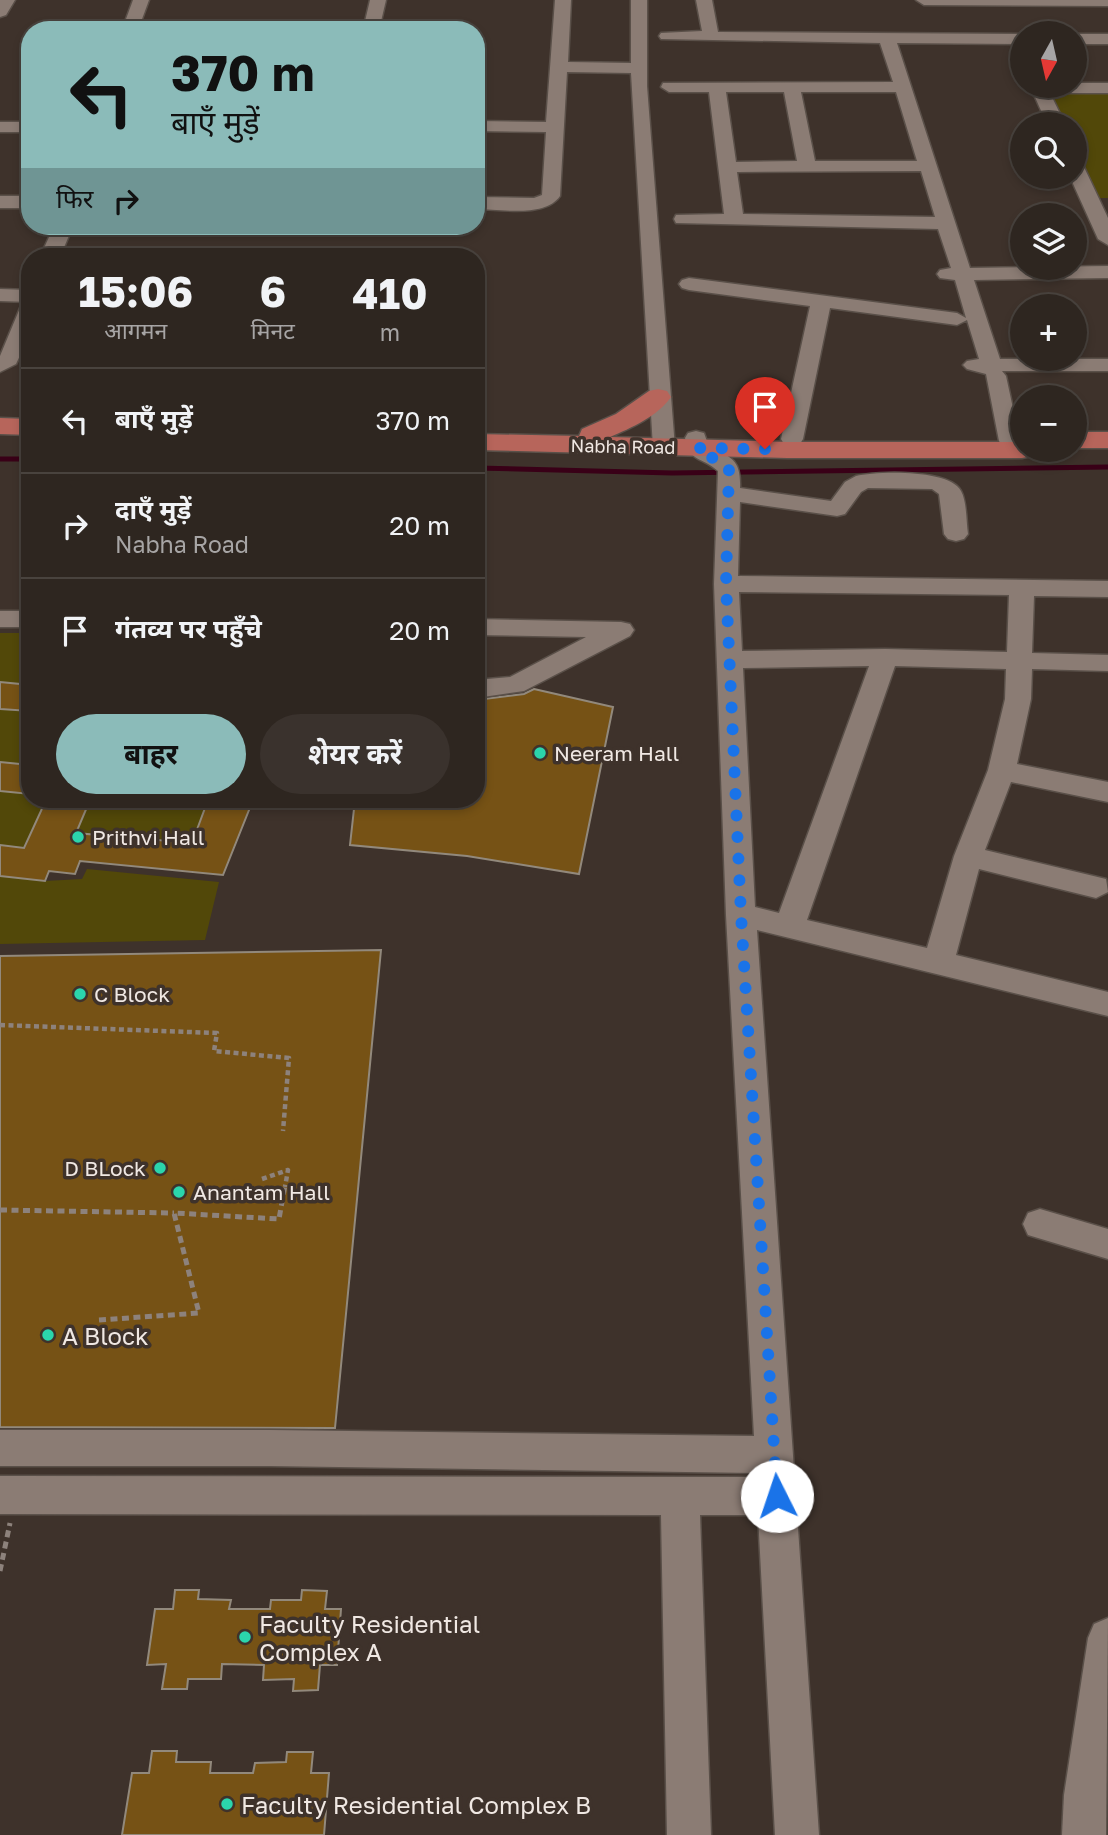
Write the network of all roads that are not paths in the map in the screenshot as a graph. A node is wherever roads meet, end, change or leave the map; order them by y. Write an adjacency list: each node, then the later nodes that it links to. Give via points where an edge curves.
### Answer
1 (7, 0): 9 (street)
2 (141, 0): 11 (street)
3 (377, 0): 12 (street)
4 (564, 0): 19 (street)
5 (639, 0): 20 (street)
6 (704, 0): 14 (street)
7 (925, 0): 10 (street)
8 (1108, 1): 10 (street)
9 (0, 12)
10 (946, 19): 15 (street); 18 (street)
11 (133, 21)
12 (373, 21)
13 (667, 36): 14 (street)
14 (711, 37): 15 (street)
15 (881, 38): 23 (street)
16 (1087, 39): 17 (street)
17 (1108, 39)
18 (1010, 40)
19 (561, 67): 20 (street); 30 (street)
20 (639, 68): 55 (street)
21 (668, 87): 22 (street)
22 (717, 87): 24 (street); 32 (street)
23 (896, 87): 24 (street); 31 (street)
24 (792, 88): 33 (street)
25 (1087, 88): 26 (street)
26 (1108, 88)
27 (0, 127): 28 (street)
28 (21, 127)
29 (485, 127): 30 (street)
30 (553, 127): 37 (street, via 551,196 547,201)
31 (920, 166): 33 (street); 41 (street)
32 (728, 167): 33 (street); 40 (street)
33 (807, 167)
34 (1087, 186): 38 (street)
35 (0, 202): 36 (street)
36 (21, 202)
37 (485, 202)
38 (1101, 209): 42 (street)
39 (683, 219): 40 (street)
40 (734, 220): 41 (street)
41 (938, 223): 44 (street); 45 (street)
42 (1108, 239)
43 (1108, 272): 44 (street)
44 (964, 273): 45 (street); 52 (street)
45 (944, 274): 50 (street)
46 (689, 284): 49 (street)
47 (0, 295): 48 (street)
48 (21, 296)
49 (821, 301): 50 (street); 67 (street)
50 (957, 319): 52 (street)
51 (21, 330): 54 (street, via 9,360)
52 (978, 364): 53 (street); 68 (street)
53 (1108, 365)
54 (0, 366)
55 (658, 397): 59 (main road, via 626,420); 65 (street)
56 (0, 426): 57 (main road)
57 (21, 427)
58 (485, 432): 59 (main road, Nabha Road)
59 (592, 435): 65 (main road, Nabha Road)
60 (0, 439): 61 (main road)
61 (21, 439)
62 (1087, 440): 63 (main road)
63 (1108, 440)
64 (485, 442): 65 (main road, Nabha Road)
65 (663, 442): 66 (main road, Nabha Road)
66 (696, 443): 67 (main road, Nabha Road); 71 (street)
67 (803, 444): 68 (main road, Nabha Road); 71 (main road)
68 (1010, 445)
69 (1087, 450): 70 (main road)
70 (1108, 450)
71 (728, 475): 72 (street, via 837,509 853,487 864,481 941,484 950,492); 73 (street)
72 (957, 534)
73 (726, 584): 74 (street); 80 (street)
74 (1022, 587): 75 (street); 81 (street)
75 (1108, 589)
76 (0, 619): 77 (street)
77 (21, 619)
78 (485, 627): 83 (street, via 621,630 515,685)
79 (885, 657): 80 (street); 81 (street); 89 (street)
80 (730, 660): 88 (street)
81 (1021, 661): 82 (street); 84 (street, via 1018,699)
82 (1108, 663)
83 (485, 688)
84 (1002, 771): 85 (street); 86 (street)
85 (1108, 792)
86 (968, 856): 87 (street); 90 (street)
87 (1096, 887)
88 (741, 915): 89 (street); 95 (street)
89 (789, 927): 90 (street)
90 (937, 964): 91 (street)
91 (1108, 1004)
92 (1040, 1224): 93 (street)
93 (1108, 1244)
94 (12, 1448): 95 (street); 96 (street)
95 (774, 1455): 98 (street)
96 (8, 1495): 97 (street)
97 (678, 1496): 98 (street); 100 (street)
98 (777, 1496): 101 (street)
99 (1108, 1638): 102 (street)
100 (689, 1835)
101 (797, 1835)
102 (1084, 1835)

